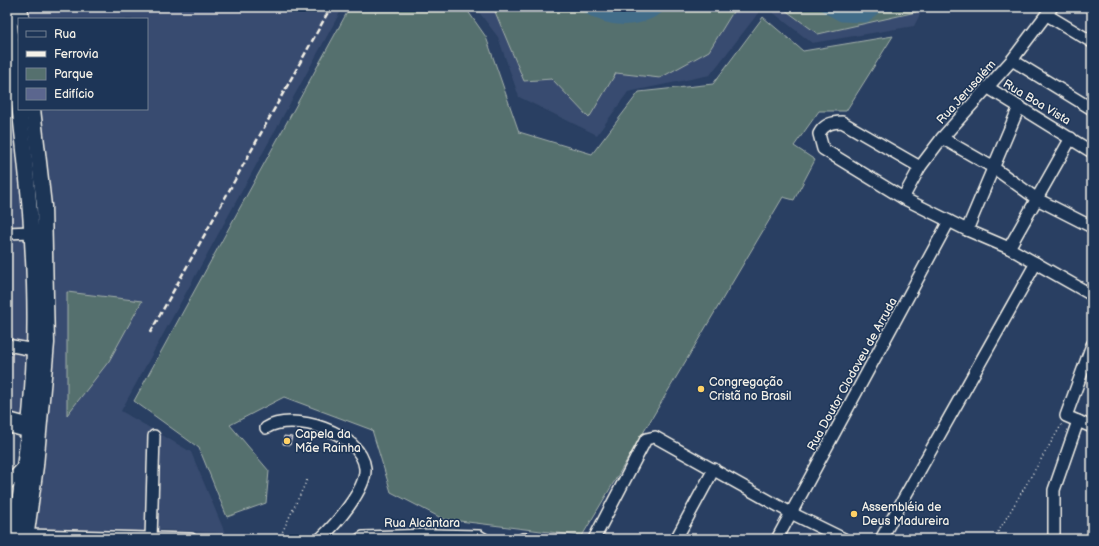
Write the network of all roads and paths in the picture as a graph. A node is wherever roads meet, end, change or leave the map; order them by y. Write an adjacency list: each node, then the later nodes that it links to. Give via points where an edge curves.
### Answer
1 (8, 7): 8 (main road)
2 (20, 7): 4 (main road)
3 (1049, 11): 5 (street); 6 (street, Rua Jerusalém)
4 (22, 18)
5 (1092, 42)
6 (1012, 60): 7 (street, Rua Jerusalém); 10 (street)
7 (988, 87): 9 (street, Rua Boa Vista); 13 (street, Rua Jerusalém)
8 (18, 105)
9 (1018, 107): 14 (street, Rua Boa Vista); 17 (street)
10 (1092, 109)
11 (19, 110): 23 (main road)
12 (33, 110): 39 (main road, via 44,206 47,285 47,343)
13 (942, 138): 16 (street, Rua Jerusalém); 17 (street)
14 (1071, 138): 15 (street, Rua Boa Vista); 19 (street)
15 (1092, 152)
16 (920, 167): 18 (street, Rua Jerusalém); 18 (street, via 848,124 835,122 822,129 820,134 823,149)
17 (994, 168): 19 (street); 22 (street)
18 (903, 198): 20 (street)
19 (1037, 199): 21 (street); 25 (street)
20 (949, 222): 22 (street); 44 (street, Rua Doutor Clodoveu de Arruda)
21 (1092, 227)
22 (967, 230): 25 (street)
23 (31, 232): 24 (street); 30 (main road)
24 (7, 233)
25 (1009, 248): 26 (street)
26 (1036, 263): 27 (street); 59 (street)
27 (1092, 295)
28 (7, 344): 30 (street)
29 (1092, 345): 31 (street)
30 (34, 350): 36 (main road)
31 (1066, 416): 33 (street); 60 (path)
32 (7, 418): 36 (street)
33 (1078, 421): 35 (street); 61 (street, via 1054,490)
34 (7, 426): 36 (street)
35 (1092, 427)
36 (29, 428): 40 (main road)
37 (266, 428): 50 (street, via 280,423 325,428 350,443 362,458 365,468 359,489 342,516)
38 (154, 436): 47 (street)
39 (37, 452): 40 (street); 46 (main road)
40 (24, 465): 43 (street); 46 (main road)
41 (714, 469): 44 (street); 55 (street, via 660,438 655,436 646,439); 56 (street)
42 (307, 480): 49 (path)
43 (7, 484)
44 (791, 513): 57 (street, Rua Doutor Clodoveu de Arruda); 58 (street)
45 (414, 537): 51 (street, Rua Alcãntara); 52 (street, Rua Alcãntara, via 479,536)
46 (22, 538): 47 (street)
47 (151, 538): 48 (street)
48 (191, 539)
49 (279, 539)
50 (320, 539)
51 (360, 539)
52 (484, 539)
53 (523, 539): 54 (street)
54 (527, 539)
55 (594, 539)
56 (676, 539)
57 (776, 539)
58 (844, 539)
59 (881, 539)
60 (994, 539)
61 (1054, 539)

